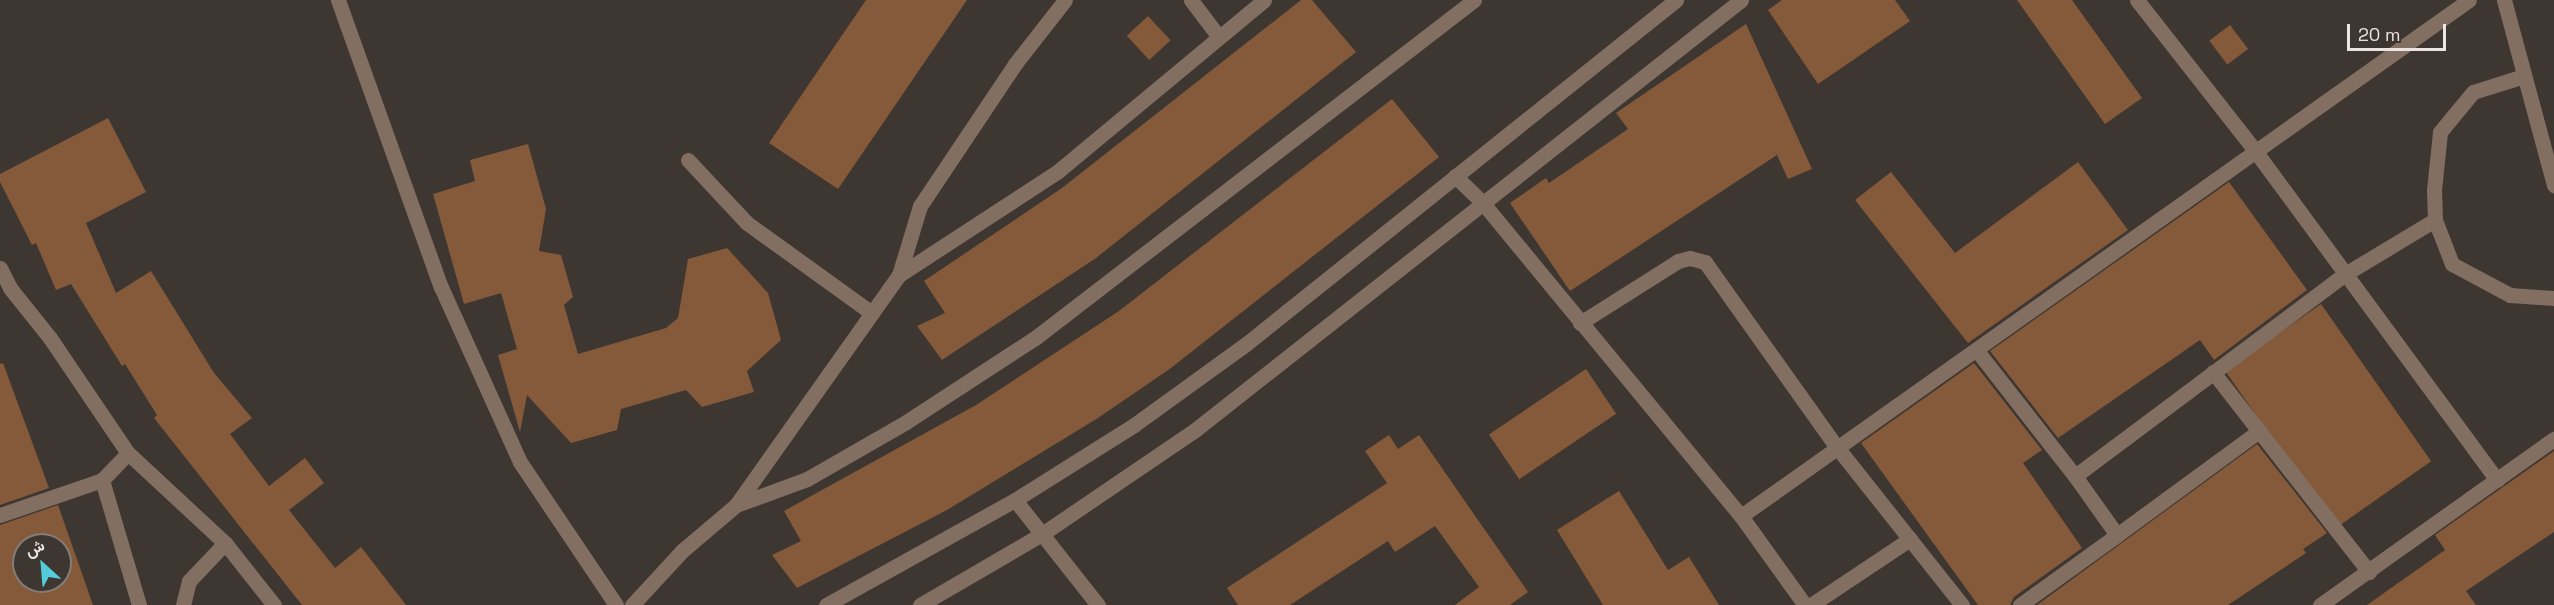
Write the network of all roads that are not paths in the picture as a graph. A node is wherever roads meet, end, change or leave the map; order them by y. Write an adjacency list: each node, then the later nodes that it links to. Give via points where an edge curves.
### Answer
1 (338, 0): 47 (street, via 441,287 520,462)
2 (1065, 0): 21 (street, via 1015,64 920,206)
3 (1191, 0): 11 (street)
4 (1264, 0): 11 (street)
5 (1474, 0): 36 (street, via 1035,338 906,422 807,479)
6 (1676, 0): 15 (street)
7 (1741, 0): 17 (street)
8 (2137, 0): 13 (street)
9 (2469, 0): 13 (street)
10 (2504, 0): 12 (street)
11 (1219, 36): 21 (street, via 1057,172)
12 (2524, 76): 16 (street); 18 (street, via 2473,92 2440,132 2433,190)
13 (2256, 152): 20 (street); 26 (street)
14 (688, 160): 24 (street, via 747,223)
15 (1455, 176): 17 (street); 35 (street, via 1246,344 1134,425)
16 (2554, 185)
17 (1482, 202): 25 (street); 39 (street, via 1195,430)
18 (2435, 220): 20 (street); 23 (street, via 2452,264 2510,295)
19 (0, 268): 22 (street)
20 (2345, 274): 27 (street); 34 (street)
21 (899, 275): 24 (street)
22 (5, 289): 31 (street, via 50,338)
23 (2554, 298)
24 (872, 313): 36 (street)
25 (1580, 323): 30 (street, via 1678,261 1690,258 1704,262); 38 (street)
26 (1978, 351): 30 (street); 32 (street)
27 (2213, 372): 28 (street); 32 (street)
28 (2259, 431): 40 (street); 43 (street)
29 (2554, 439): 34 (street)
30 (1836, 446): 38 (street); 41 (street)
31 (128, 453): 33 (street); 42 (street)
32 (2075, 476): 40 (street)
33 (102, 480): 37 (street); 44 (street)
34 (2497, 480): 43 (street)
35 (1015, 500): 39 (street); 49 (street)
36 (736, 505): 48 (street, via 683,550)
37 (0, 515)
38 (1741, 516): 52 (street)
39 (1042, 534): 50 (street); 51 (street)
40 (2117, 535): 55 (street)
41 (1910, 539): 53 (street); 54 (street)
42 (225, 543): 45 (street, via 189,581); 46 (street)
43 (2369, 572): 56 (street)
44 (139, 605)
45 (183, 605)
46 (274, 605)
47 (616, 605)
48 (632, 605)
49 (826, 605)
50 (920, 605)
51 (1098, 605)
52 (1805, 605)
53 (1811, 605)
54 (1962, 605)
55 (2020, 605)
56 (2320, 605)

